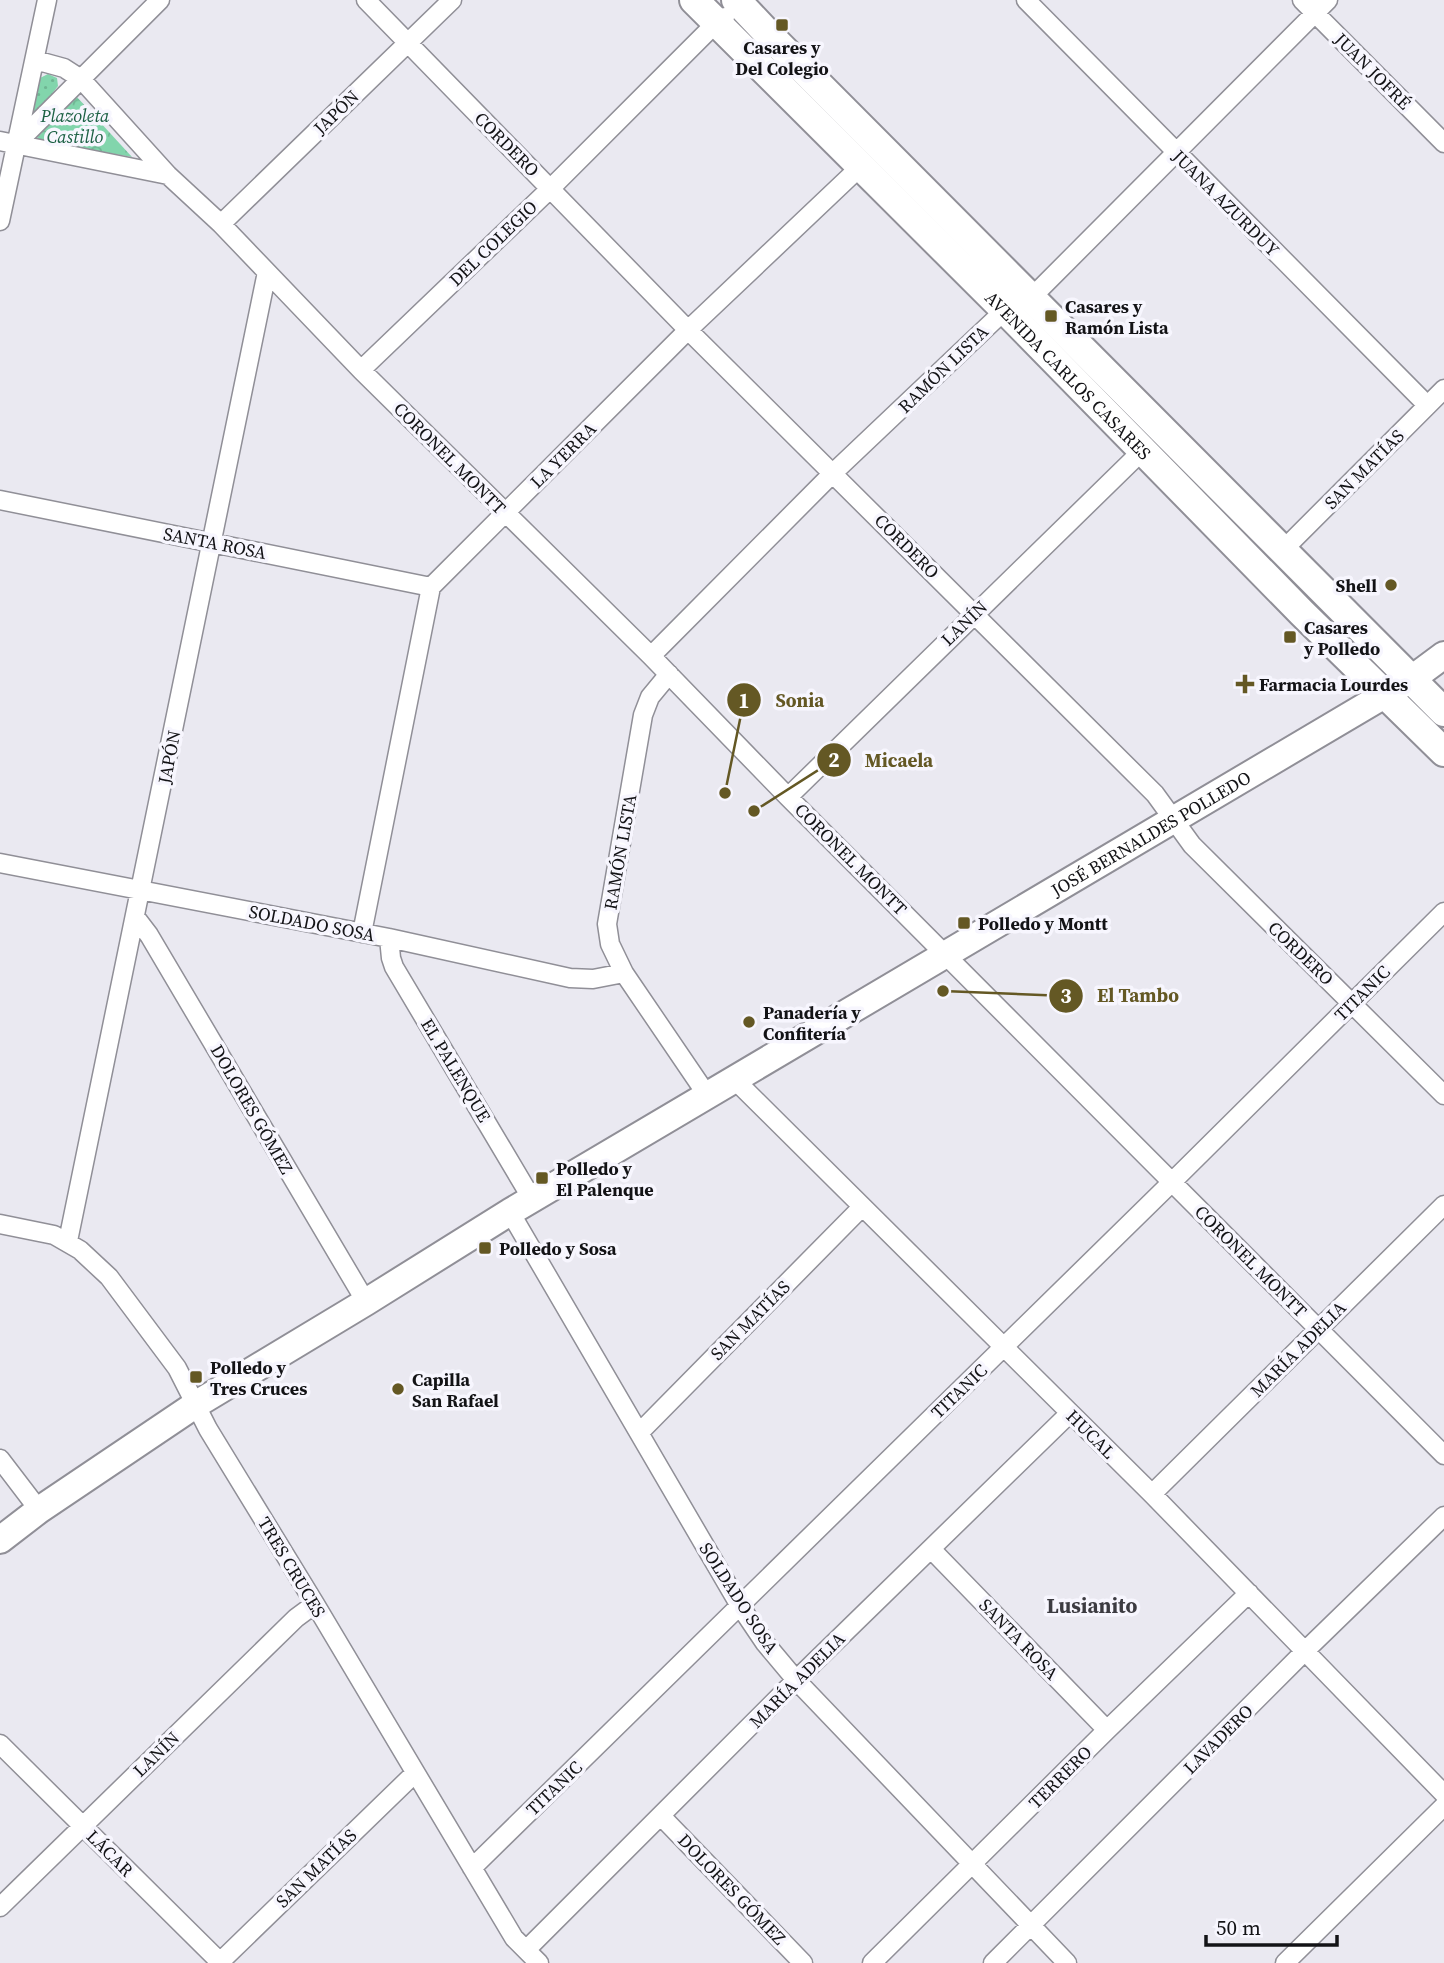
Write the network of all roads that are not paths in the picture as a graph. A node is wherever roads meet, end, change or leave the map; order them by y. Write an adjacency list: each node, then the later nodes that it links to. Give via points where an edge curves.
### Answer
1 (47, 0): 13 (street)
2 (160, 0): 14 (street)
3 (366, 0): 12 (street, CORDERO)
4 (452, 0): 12 (street, JAPÓN)
5 (694, 0): 11 (main road, AVENIDA CARLOS CASARES)
6 (1026, 0): 17 (street, JUANA AZURDUY)
7 (1302, 0): 10 (street, JUAN JOFRÉ)
8 (1328, 0): 10 (street, RAMÓN LISTA)
9 (742, 2): 11 (street, DEL COLEGIO); 24 (main road, AVENIDA CARLOS CASARES)
10 (1315, 13): 16 (street, JUAN JOFRÉ); 17 (street, RAMÓN LISTA)
11 (716, 23): 18 (main road, AVENIDA CARLOS CASARES); 20 (street, DEL COLEGIO)
12 (408, 43): 20 (street, CORDERO); 22 (street, JAPÓN)
13 (35, 60): 14 (street, CORONEL MONTT, via 64,68); 15 (street)
14 (81, 79): 15 (street); 19 (street, CORONEL MONTT)
15 (8, 142): 19 (street); 21 (street)
16 (1444, 143)
17 (1176, 153): 24 (street, RAMÓN LISTA); 29 (street, JUANA AZURDUY)
18 (860, 167): 25 (main road, AVENIDA CARLOS CASARES); 26 (street, LA YERRA)
19 (168, 175): 22 (street, CORONEL MONTT)
20 (551, 188): 26 (street, CORDERO); 27 (street, DEL COLEGIO)
21 (0, 221)
22 (221, 224): 23 (street, CORONEL MONTT)
23 (267, 272): 27 (street, CORONEL MONTT); 34 (street, JAPÓN)
24 (1031, 296): 25 (street, RAMÓN LISTA); 35 (main road, AVENIDA CARLOS CASARES)
25 (1005, 310): 30 (main road, AVENIDA CARLOS CASARES); 31 (street, RAMÓN LISTA)
26 (688, 330): 31 (street, CORDERO); 33 (street, LA YERRA)
27 (361, 370): 33 (street, CORONEL MONTT)
28 (1444, 388): 29 (street, SAN MATÍAS)
29 (1427, 405): 35 (street, SAN MATÍAS)
30 (1143, 451): 37 (street, LANÍN); 42 (main road, AVENIDA CARLOS CASARES)
31 (833, 473): 37 (street, CORDERO); 39 (street, RAMÓN LISTA)
32 (0, 500): 34 (street, SANTA ROSA)
33 (505, 513): 36 (street, LA YERRA); 39 (street, CORONEL MONTT)
34 (212, 542): 36 (street, SANTA ROSA); 48 (street, JAPÓN)
35 (1284, 549): 41 (main road, AVENIDA CARLOS CASARES)
36 (431, 587): 51 (street)
37 (975, 612): 45 (street, LANÍN); 46 (street, CORDERO, via 1155,794)
38 (1444, 655): 41 (main road, JOSÉ BERNALDES POLLEDO)
39 (651, 656): 40 (street, CORONEL MONTT)
40 (669, 674): 45 (street, CORONEL MONTT); 54 (street, RAMÓN LISTA, via 650,697 643,715 607,924 610,944)
41 (1413, 678): 42 (main road, JOSÉ BERNALDES POLLEDO); 43 (main road, AVENIDA CARLOS CASARES)
42 (1385, 694): 44 (main road, AVENIDA CARLOS CASARES); 46 (main road, JOSÉ BERNALDES POLLEDO)
43 (1444, 712)
44 (1444, 752)
45 (788, 797): 53 (street, CORONEL MONTT)
46 (1172, 819): 53 (main road, JOSÉ BERNALDES POLLEDO); 55 (street, CORDERO, via 1192,845)
47 (0, 863): 48 (street, SOLDADO SOSA)
48 (142, 890): 50 (street, JAPÓN); 51 (street, SOLDADO SOSA)
49 (1444, 912): 55 (street, TITANIC)
50 (136, 918): 64 (street, JAPÓN); 65 (street, DOLORES GÓMEZ)
51 (362, 933): 52 (street, SOLDADO SOSA)
52 (389, 938): 54 (street, SOLDADO SOSA, via 570,978); 60 (street, EL PALENQUE, via 394,967)
53 (947, 954): 56 (main road, JOSÉ BERNALDES POLLEDO); 59 (street, CORONEL MONTT)
54 (624, 974): 57 (street, RAMÓN LISTA)
55 (1352, 1003): 58 (street, CORDERO); 59 (street, TITANIC)
56 (733, 1078): 57 (main road, JOSÉ BERNALDES POLLEDO); 62 (street, HUCAL)
57 (707, 1094): 60 (main road, JOSÉ BERNALDES POLLEDO)
58 (1444, 1095)
59 (1172, 1182): 66 (street, CORONEL MONTT); 67 (street, TITANIC)
60 (521, 1205): 65 (main road, JOSÉ BERNALDES POLLEDO); 70 (street, SOLDADO SOSA)
61 (1444, 1205): 66 (street, MARÍA ADELIA)
62 (862, 1208): 67 (street, HUCAL); 70 (street, SAN MATÍAS)
63 (0, 1224): 64 (street, TRES CRUCES)
64 (68, 1241): 68 (street, TRES CRUCES, via 109,1277 177,1368)
65 (366, 1302): 68 (main road, JOSÉ BERNALDES POLLEDO)
66 (1318, 1328): 71 (street, CORONEL MONTT); 73 (street, MARÍA ADELIA)
67 (1003, 1348): 69 (street, HUCAL); 80 (street, TITANIC)
68 (195, 1405): 74 (main road, JOSÉ BERNALDES POLLEDO); 79 (street, TRES CRUCES)
69 (1070, 1413): 73 (street, HUCAL); 77 (street, MARÍA ADELIA)
70 (639, 1433): 80 (street, SOLDADO SOSA)
71 (1444, 1455)
72 (0, 1459): 74 (street)
73 (1152, 1494): 78 (street, HUCAL)
74 (39, 1510): 76 (main road, JOSÉ BERNALDES POLLEDO)
75 (1444, 1516): 81 (street, LAVADERO)
76 (0, 1540)
77 (930, 1549): 82 (street, MARÍA ADELIA); 83 (street, SANTA ROSA)
78 (1249, 1593): 81 (street, HUCAL); 83 (street, TERRERO)
79 (316, 1604): 85 (street, TRES CRUCES); 89 (street, LANÍN, via 296,1618)
80 (740, 1606): 82 (street, SOLDADO SOSA); 91 (street, TITANIC)
81 (1305, 1651): 86 (street, HUCAL); 93 (street, LAVADERO)
82 (796, 1680): 88 (street, MARÍA ADELIA); 90 (street, SOLDADO SOSA)
83 (1107, 1730): 90 (street, TERRERO)
84 (0, 1744): 89 (street, LÁCAR)
85 (414, 1774): 91 (street, TRES CRUCES); 95 (street, SAN MATÍAS)
86 (1444, 1794)
87 (1444, 1806): 101 (street)
88 (662, 1816): 94 (street, MARÍA ADELIA); 97 (street, DOLORES GÓMEZ)
89 (82, 1826): 92 (street, LANÍN); 95 (street, LÁCAR)
90 (972, 1865): 93 (street, SOLDADO SOSA); 98 (street, TERRERO)
91 (472, 1868): 94 (street, TRES CRUCES)
92 (0, 1907)
93 (1031, 1926): 99 (street, LAVADERO); 100 (street, SOLDADO SOSA)
94 (526, 1950): 96 (street, TRES CRUCES)
95 (219, 1962)
96 (539, 1963)
97 (803, 1963)
98 (872, 1963)
99 (993, 1963)
100 (1067, 1963)
101 (1285, 1963)

